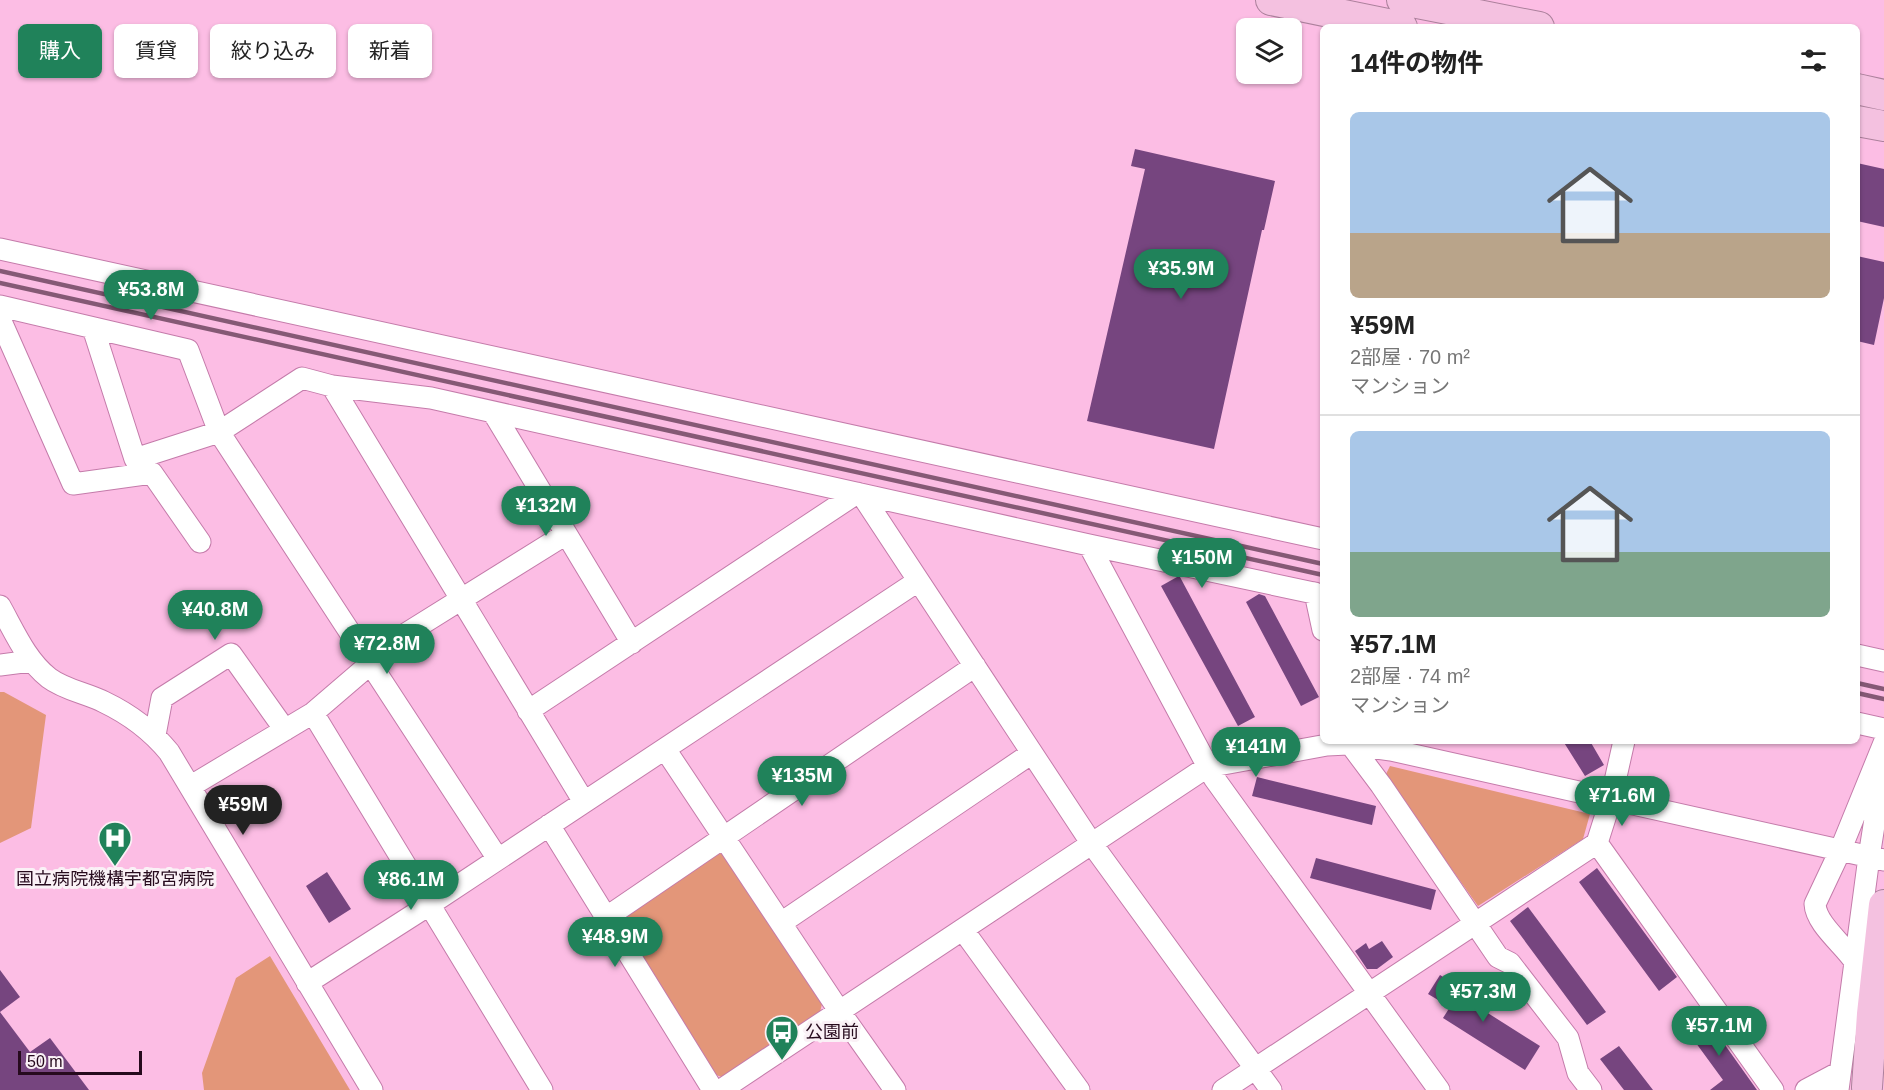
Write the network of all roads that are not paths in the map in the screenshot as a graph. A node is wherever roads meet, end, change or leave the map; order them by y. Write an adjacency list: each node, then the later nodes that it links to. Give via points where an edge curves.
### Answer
1 (1271, 0): 3 (highway)
2 (1402, 0): 4 (highway)
3 (1387, 24)
4 (1524, 24)
5 (1860, 90): 6 (highway)
6 (1884, 95)
7 (1860, 122): 8 (highway)
8 (1884, 126)
9 (0, 249): 18 (street)
10 (0, 306): 12 (street)
11 (0, 319): 19 (street, via 73,484 152,473)
12 (93, 328): 15 (street, via 188,350); 15 (street, via 135,459)
13 (332, 386): 14 (street, via 431,398); 15 (street, via 302,378); 23 (street)
14 (493, 412): 16 (street); 17 (street)
15 (219, 432): 29 (street)
16 (857, 493): 20 (street); 21 (street); 25 (street)
17 (566, 534): 23 (street); 25 (street)
18 (1320, 538)
19 (200, 542)
20 (1089, 545): 22 (street); 46 (street)
21 (918, 581): 31 (street); 43 (street)
22 (1319, 594)
23 (461, 600): 29 (street, via 404,635); 32 (street)
24 (0, 606): 28 (street)
25 (632, 643): 32 (street)
26 (1860, 656): 27 (street)
27 (1884, 661)
28 (31, 662): 30 (street); 37 (street, via 50,679 103,701)
29 (371, 663): 33 (street); 55 (street)
30 (0, 665)
31 (975, 666): 44 (street); 51 (street)
32 (528, 711): 49 (street)
33 (313, 713): 36 (street); 57 (street)
34 (1860, 724): 35 (street)
35 (1884, 729)
36 (285, 730): 37 (street, via 231,654 162,698); 47 (street)
37 (155, 735): 47 (street)
38 (1884, 742): 54 (street)
39 (1334, 744): 46 (street)
40 (1350, 744): 61 (street)
41 (1359, 744): 48 (street)
42 (1623, 744): 48 (street)
43 (666, 748): 49 (street); 51 (street)
44 (1032, 753): 53 (street); 60 (street)
45 (1884, 762): 56 (street)
46 (1207, 766): 53 (street); 65 (street)
47 (191, 786): 64 (street)
48 (1611, 799): 52 (street); 54 (street)
49 (584, 802): 50 (street)
50 (549, 825): 55 (street); 59 (street)
51 (724, 837): 59 (street); 60 (street)
52 (1597, 843): 61 (street); 80 (street)
53 (1092, 844): 62 (street); 68 (street)
54 (1840, 851): 56 (street); 63 (street, via 1818,894 1815,913)
55 (498, 859): 57 (street)
56 (1876, 859): 63 (street)
57 (429, 905): 64 (street); 71 (street)
58 (1884, 905): 69 (highway, via 1872,1014)
59 (607, 917): 72 (street)
60 (781, 923): 67 (street)
61 (1476, 923): 65 (street); 79 (street, via 1498,957 1510,963 1568,1038 1578,1073)
62 (963, 930): 67 (street); 75 (street)
63 (1855, 962): 69 (street)
64 (308, 983): 70 (street)
65 (1369, 994): 68 (street); 78 (street)
66 (1884, 1002): 69 (highway)
67 (840, 1012): 73 (street); 74 (street)
68 (1255, 1068): 76 (street); 77 (street)
69 (1853, 1085): 81 (street)
70 (372, 1090)
71 (542, 1090)
72 (713, 1090)
73 (721, 1090)
74 (895, 1090)
75 (1079, 1090)
76 (1224, 1090)
77 (1271, 1090)
78 (1439, 1090)
79 (1591, 1090)
80 (1773, 1090)
81 (1806, 1090)

